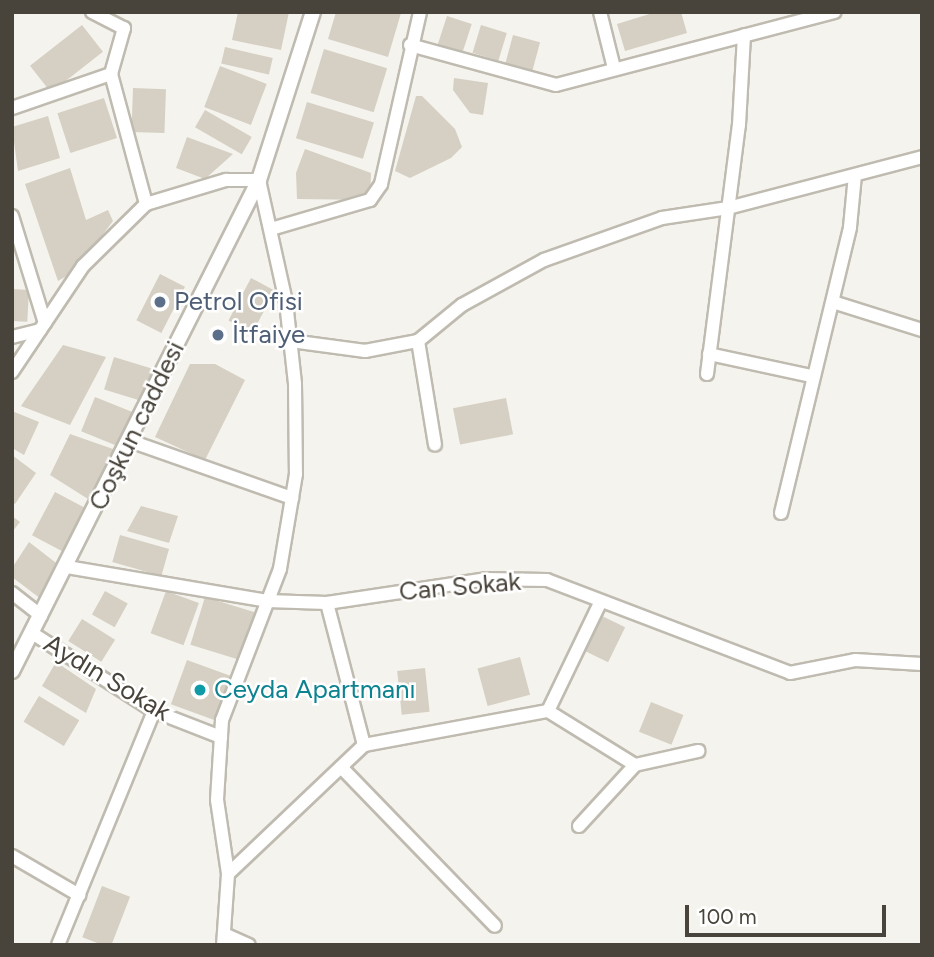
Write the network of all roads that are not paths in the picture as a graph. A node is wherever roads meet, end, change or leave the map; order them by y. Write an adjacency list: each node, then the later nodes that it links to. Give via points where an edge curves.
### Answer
1 (92, 12): 9 (street, via 124,28)
2 (313, 12): 13 (street, Coşkun caddesi)
3 (420, 12): 7 (street)
4 (600, 12): 8 (street)
5 (835, 12): 6 (street)
6 (744, 35): 8 (street); 15 (street)
7 (410, 45): 8 (street, via 556,85 580,82); 17 (street, via 381,184 370,200)
8 (614, 68)
9 (111, 74): 10 (street); 14 (street)
10 (12, 108)
11 (922, 157): 12 (street)
12 (855, 175): 15 (street); 18 (street, via 850,227)
13 (259, 180): 14 (street, via 226,180); 17 (street); 28 (street, Coşkun caddesi)
14 (146, 204): 19 (street, via 83,266)
15 (728, 208): 23 (street, via 662,218 544,260 462,305); 24 (street)
16 (13, 223): 19 (street)
17 (271, 229): 22 (street)
18 (833, 302): 20 (street); 27 (street)
19 (43, 327): 21 (street); 25 (street)
20 (922, 330)
21 (12, 337)
22 (291, 341): 23 (street, via 365,351); 30 (street, via 296,448)
23 (418, 341): 29 (street)
24 (709, 354): 26 (street); 27 (street)
25 (12, 372)
26 (707, 374)
27 (812, 376): 31 (street)
28 (130, 441): 30 (street); 32 (street, Coşkun caddesi)
29 (435, 444)
30 (292, 498): 34 (street, via 280,569)
31 (780, 513)
32 (67, 567): 34 (street, Can Sokak); 37 (street, Coşkun caddesi)
33 (12, 593): 37 (street)
34 (267, 601): 36 (street, Can Sokak); 43 (street, via 222,720)
35 (601, 601): 36 (street, Can Sokak, via 547,580 487,579); 39 (street, Can Sokak, via 790,673 855,660); 42 (street)
36 (327, 603): 44 (street)
37 (41, 617): 38 (street, Coşkun caddesi)
38 (33, 633): 40 (street, Coşkun caddesi); 41 (street, Aydın Sokak)
39 (922, 664)
40 (12, 671)
41 (154, 711): 43 (street, Aydın Sokak); 51 (street)
42 (548, 711): 44 (street); 46 (street)
43 (221, 737): 50 (street, via 217,800)
44 (364, 745): 47 (street)
45 (698, 751): 46 (street)
46 (635, 765): 48 (street)
47 (341, 767): 50 (street); 52 (street)
48 (579, 826)
49 (12, 856): 51 (street)
50 (228, 874): 53 (street)
51 (79, 895): 54 (street)
52 (495, 926)
53 (223, 939): 55 (street)
54 (58, 945)
55 (249, 945)

